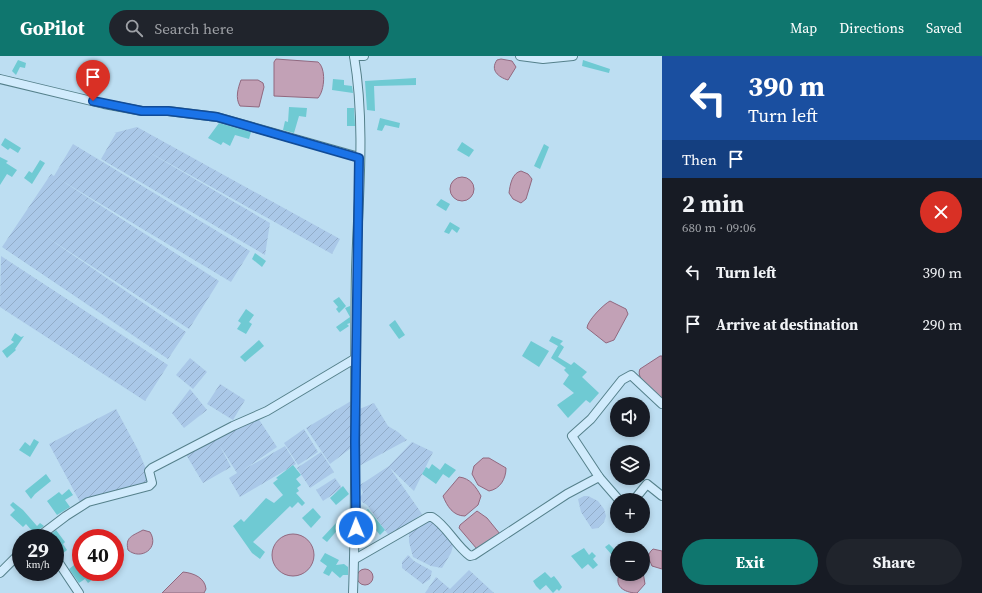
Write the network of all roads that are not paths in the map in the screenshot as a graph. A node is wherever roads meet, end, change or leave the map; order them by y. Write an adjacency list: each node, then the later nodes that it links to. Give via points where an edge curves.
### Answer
1 (354, 56): 2 (street); 6 (street, via 359,81)
2 (364, 56)
3 (520, 56): 4 (street, via 543,59)
4 (573, 56)
5 (0, 79): 6 (street, via 135,109 217,117)
6 (359, 158): 7 (street)
7 (356, 358): 13 (street, via 267,411 152,468 149,471 152,483 149,486 88,502); 14 (street)
8 (662, 404): 9 (street, via 631,375 622,380 591,419 572,436)
9 (598, 477): 10 (street); 14 (street, via 567,494 474,555 470,556 432,517)
10 (613, 493)
11 (640, 493): 12 (street, via 647,484)
12 (662, 496)
13 (50, 529)
14 (354, 559): 19 (street)
15 (12, 561): 17 (street)
16 (64, 570): 18 (street)
17 (0, 574)
18 (79, 593)
19 (354, 593)

